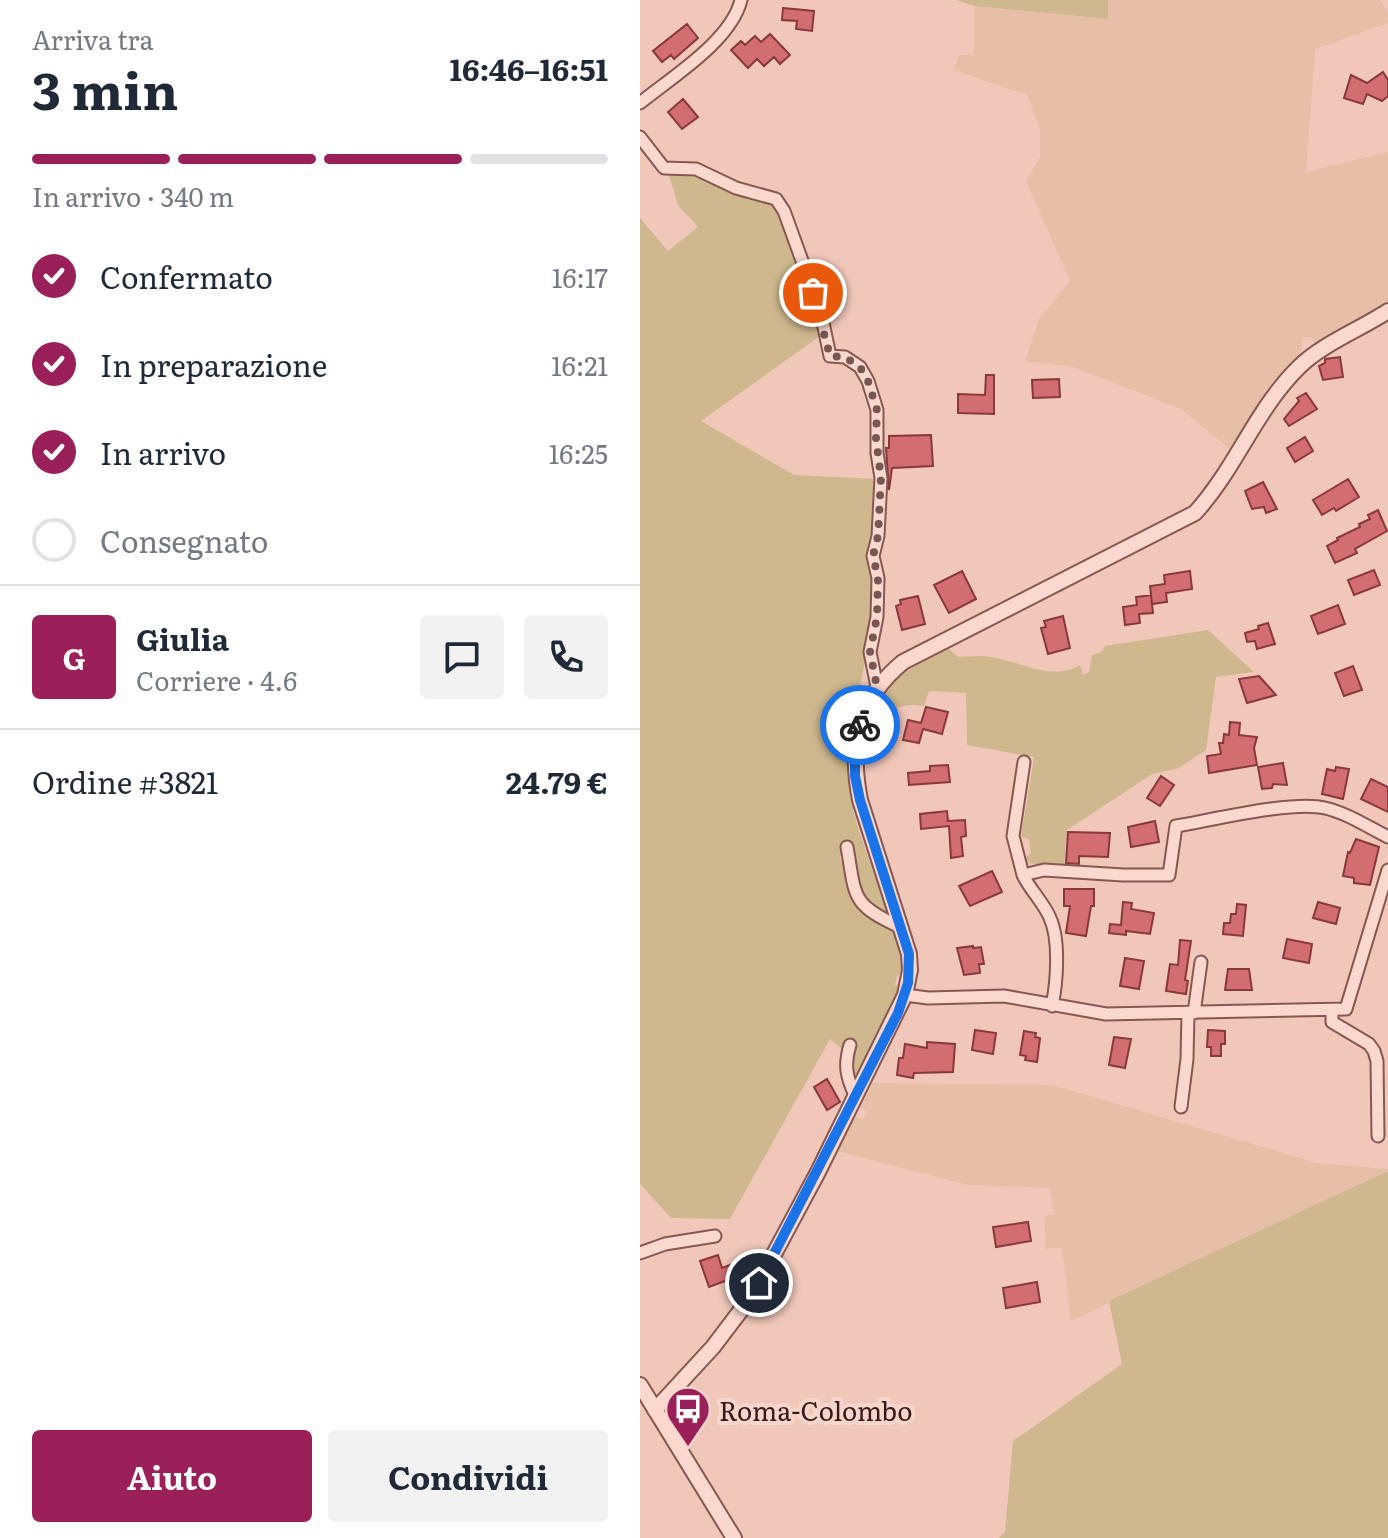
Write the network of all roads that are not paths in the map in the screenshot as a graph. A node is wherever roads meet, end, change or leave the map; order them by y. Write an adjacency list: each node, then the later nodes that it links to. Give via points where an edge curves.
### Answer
1 (741, 0): 2 (street, via 723,34)
2 (640, 103)
3 (640, 137): 5 (street, via 664,168 696,169 776,199 821,313 830,356 845,357 868,381 877,410 881,478 873,556 877,617 870,652)
4 (1388, 311): 5 (street, via 1299,366 1195,513 903,662)
5 (877, 687): 11 (street, via 857,735 855,776)
6 (1024, 762): 10 (street, via 1013,836)
7 (1388, 837): 10 (street, via 1323,807 1290,808 1176,826 1169,875 1044,870)
8 (847, 847): 11 (street, via 856,897 865,908)
9 (1388, 870): 15 (street, via 1346,1009)
10 (1023, 875): 14 (street, via 1053,925 1057,981)
11 (900, 927): 13 (street, via 910,970)
12 (1201, 962): 16 (street)
13 (903, 1000): 14 (street, via 1004,996); 18 (street)
14 (1052, 1006): 16 (street, via 1106,1014)
15 (1332, 1010): 16 (street); 20 (street, via 1332,1022 1369,1044 1377,1061)
16 (1191, 1013): 19 (street)
17 (850, 1045): 18 (street, via 845,1063)
18 (856, 1097): 24 (street, via 751,1297)
19 (1181, 1107)
20 (1378, 1136)
21 (715, 1236): 22 (street)
22 (640, 1253)
23 (640, 1385): 24 (street)
24 (655, 1410): 25 (street)
25 (734, 1538)

